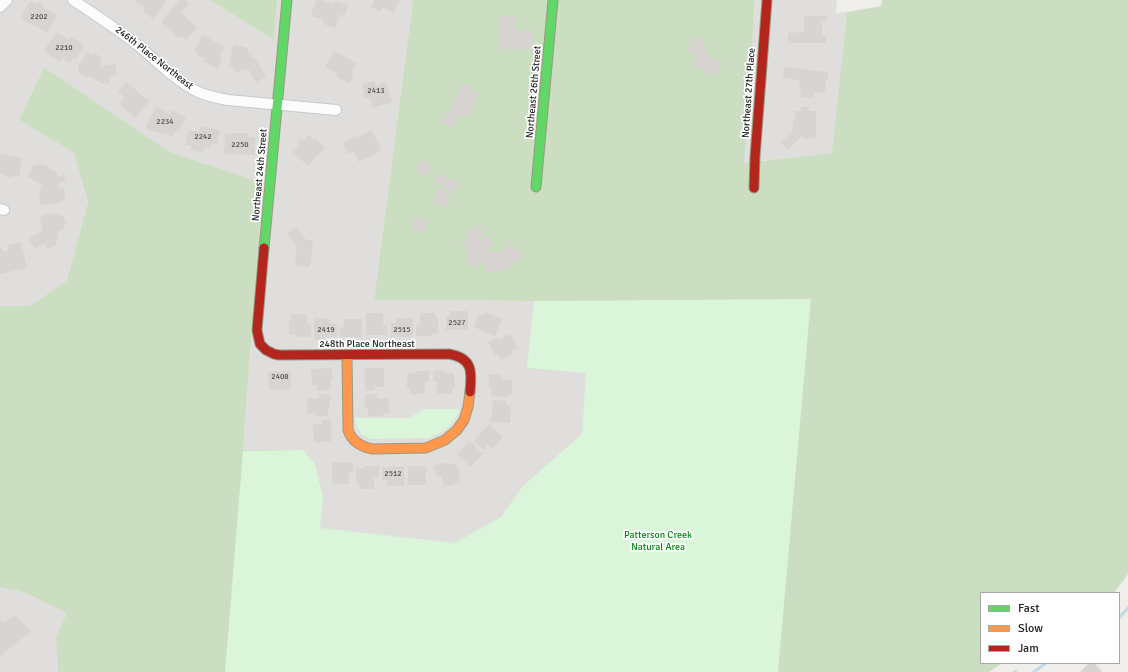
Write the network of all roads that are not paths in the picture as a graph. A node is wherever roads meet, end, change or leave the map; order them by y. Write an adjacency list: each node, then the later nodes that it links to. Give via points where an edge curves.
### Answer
1 (7, 0): 6 (street)
2 (73, 0): 7 (street, 246th Place Northeast, via 118,30 197,91 228,100)
3 (287, 0): 7 (street, Northeast 24th Street)
4 (553, 0): 9 (street, Northeast 26th Street)
5 (767, 0): 10 (street, Northeast 27th Place)
6 (0, 7)
7 (277, 105): 8 (street, 246th Place Northeast); 11 (street, Northeast 24th Street, via 257,330 260,344)
8 (336, 110)
9 (536, 187)
10 (754, 188)
11 (265, 350): 12 (street, 248th Place Northeast, via 270,354 279,355)
12 (347, 355): 12 (street, 248th Place Northeast, via 348,430 353,441 359,445 373,449 434,446 460,426 467,414 470,369 468,363 457,355)

